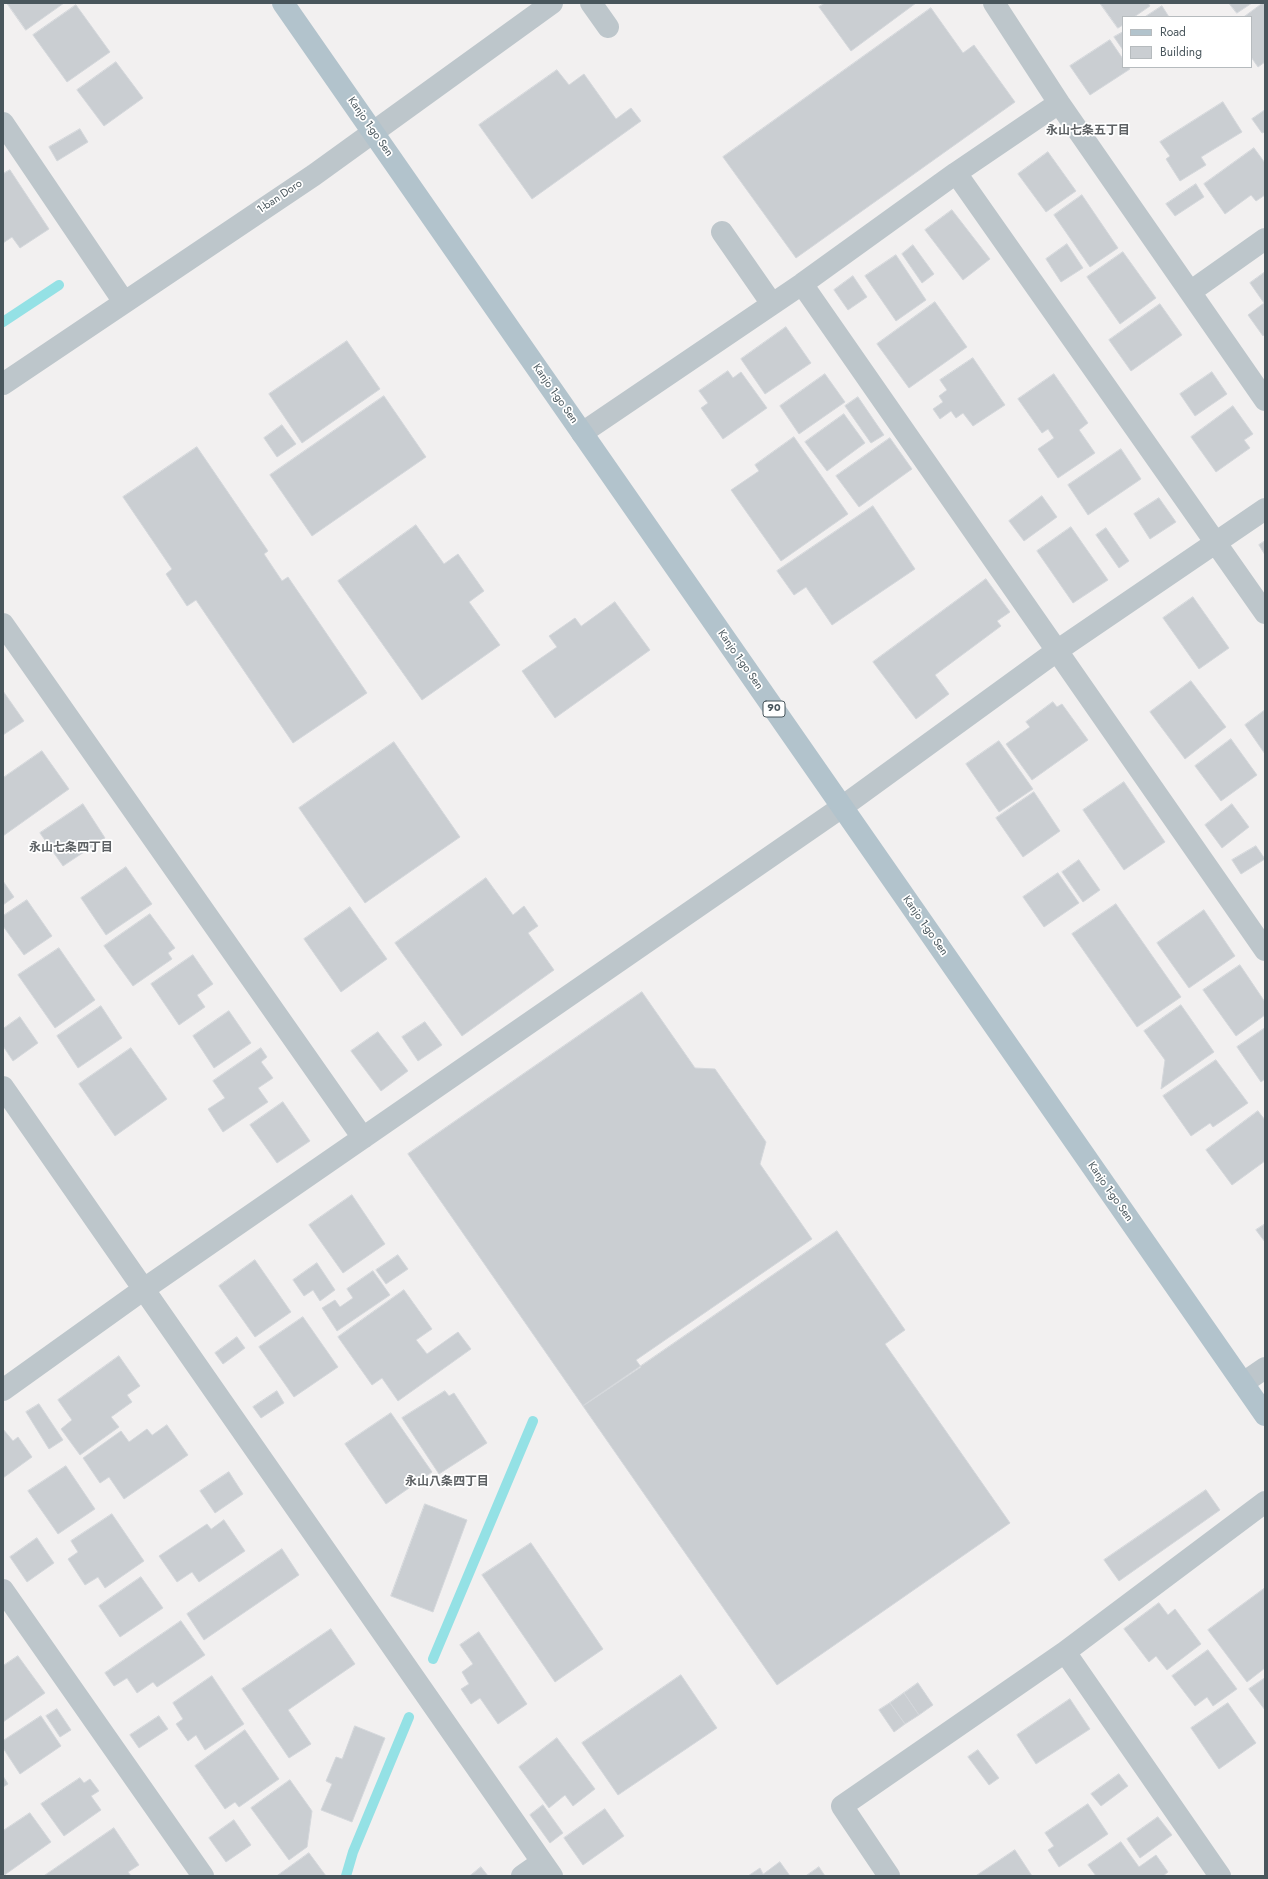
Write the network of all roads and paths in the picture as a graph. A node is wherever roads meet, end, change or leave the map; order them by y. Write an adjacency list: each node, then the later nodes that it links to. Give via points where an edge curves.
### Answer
1 (283, 3): 8 (main road, Kanjo 1-go Sen / 90)
2 (552, 3): 8 (street, 1-ban Doro)
3 (591, 3): 5 (street)
4 (994, 3): 6 (street)
5 (608, 28)
6 (1059, 103): 9 (street); 13 (street)
7 (3, 123): 14 (street)
8 (374, 132): 14 (street, 1-ban Doro); 18 (main road, Kanjo 1-go Sen / 90)
9 (956, 173): 12 (street); 20 (street)
10 (722, 232): 15 (street)
11 (1265, 239): 13 (street)
12 (802, 284): 15 (street); 23 (street)
13 (1190, 292): 17 (street)
14 (124, 302): 16 (street, 1-ban Doro)
15 (772, 304): 18 (street)
16 (3, 384)
17 (1265, 400)
18 (582, 433): 24 (main road, Kanjo 1-go Sen / 90)
19 (1265, 509): 20 (street)
20 (1216, 542): 21 (street); 23 (street)
21 (1265, 613)
22 (3, 624): 27 (street)
23 (1058, 650): 24 (street); 25 (street)
24 (842, 807): 27 (street); 30 (main road, Kanjo 1-go Sen / 90)
25 (1265, 950)
26 (3, 1087): 28 (street)
27 (363, 1138): 28 (street)
28 (144, 1289): 31 (street); 36 (street)
29 (1265, 1368): 30 (street)
30 (1243, 1383): 32 (main road, Kanjo 1-go Sen / 90)
31 (3, 1390)
32 (1265, 1415)
33 (1265, 1502): 35 (street)
34 (3, 1590): 37 (street)
35 (1066, 1652): 39 (street, via 842,1806); 40 (street)
36 (547, 1869): 38 (street)
37 (203, 1876)
38 (522, 1876)
39 (889, 1876)
40 (1220, 1876)

